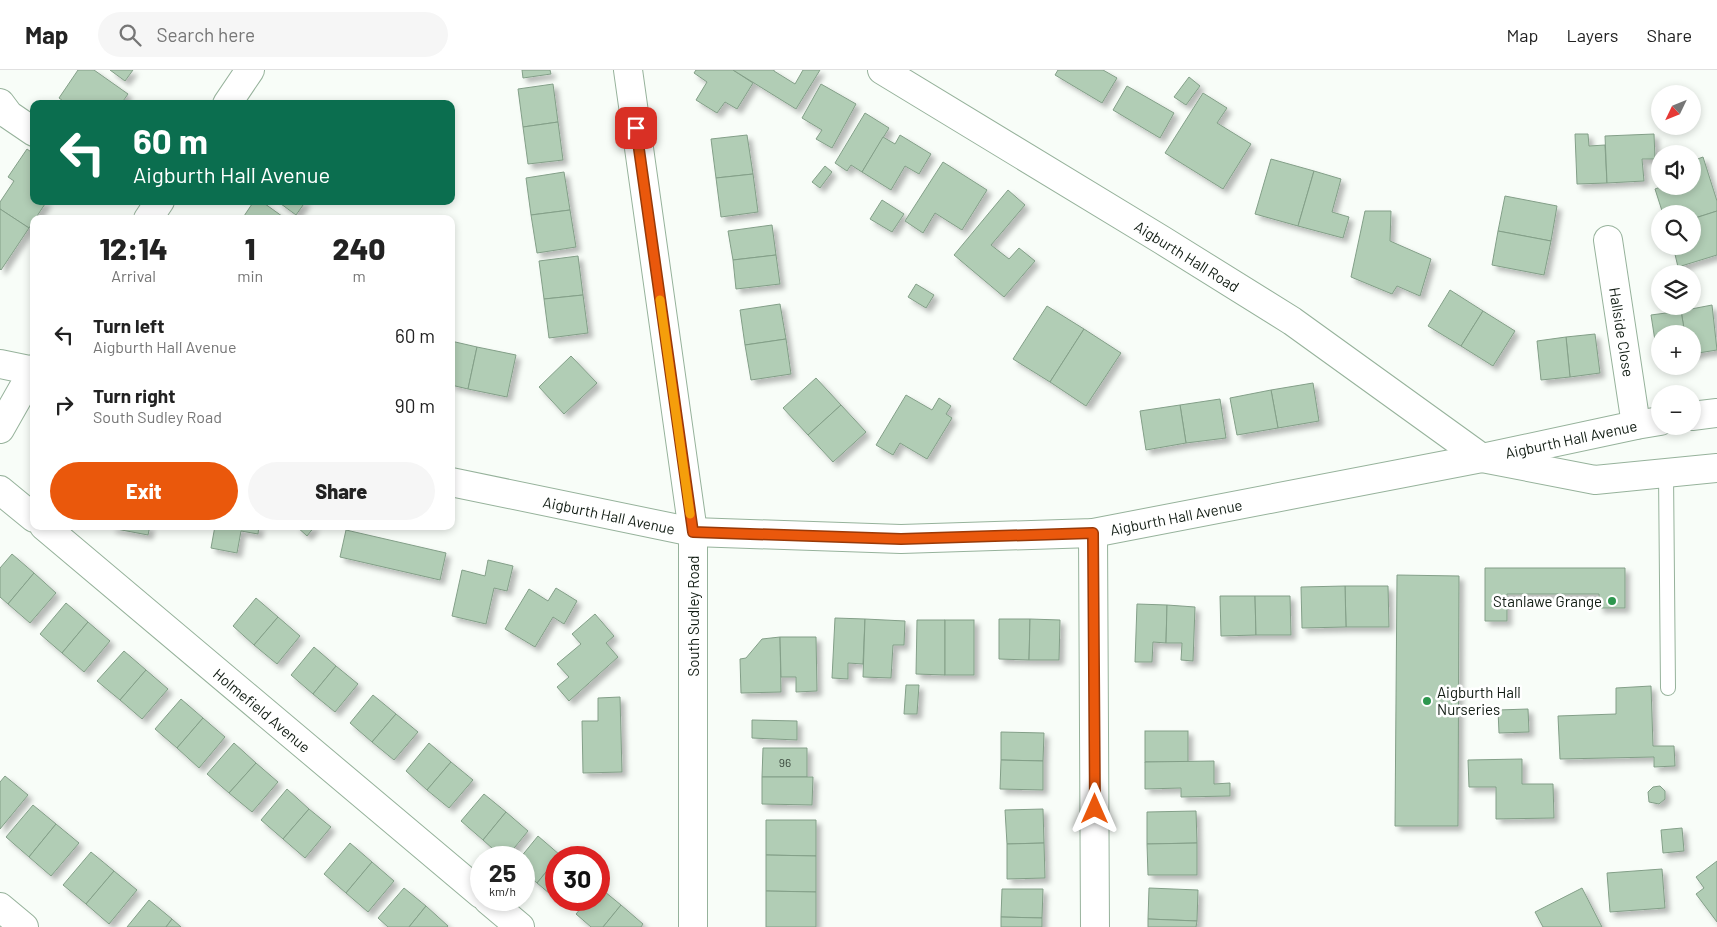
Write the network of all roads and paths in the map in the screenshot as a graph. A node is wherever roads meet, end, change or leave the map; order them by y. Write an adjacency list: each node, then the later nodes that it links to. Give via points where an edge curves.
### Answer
1 (250, 70): 4 (street)
2 (628, 70): 22 (street, South Sudley Road)
3 (888, 71): 15 (street, Aigburth Hall Road, via 1292,321)
4 (230, 100)
5 (0, 104): 6 (street, via 9,115)
6 (30, 129)
7 (1608, 240): 13 (street, Hallside Close)
8 (0, 364): 9 (street)
9 (30, 369)
10 (30, 375): 14 (street)
11 (1717, 413): 12 (street)
12 (1701, 415)
13 (1648, 423): 15 (street, Aigburth Hall Avenue)
14 (0, 429)
15 (1482, 458): 17 (street, Aigburth Hall Avenue, via 1595,480); 23 (street, Aigburth Hall Avenue)
16 (1717, 468): 17 (street, Aigburth Hall Avenue)
17 (1666, 473): 24 (lane)
18 (455, 483): 22 (street, Aigburth Hall Avenue)
19 (0, 490): 20 (street)
20 (30, 515)
21 (49, 530): 25 (street, Holmefield Avenue)
22 (693, 532): 23 (street, Aigburth Hall Avenue, via 901,539); 30 (street, South Sudley Road)
23 (1093, 533): 31 (street)
24 (1668, 688)
25 (470, 885)
26 (0, 907): 28 (street)
27 (501, 911): 29 (street)
28 (24, 927)
29 (520, 927)
30 (693, 927)
31 (1095, 927)

